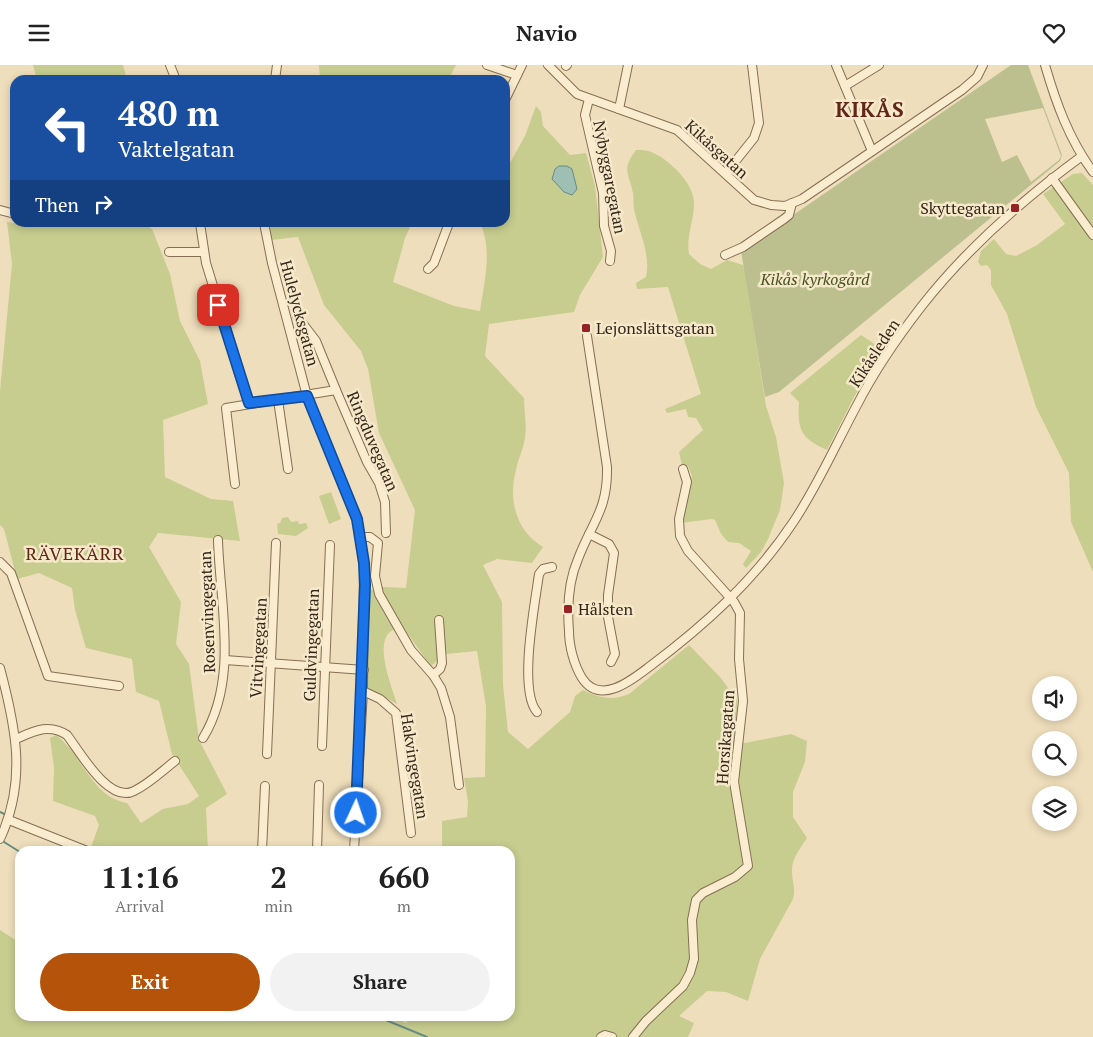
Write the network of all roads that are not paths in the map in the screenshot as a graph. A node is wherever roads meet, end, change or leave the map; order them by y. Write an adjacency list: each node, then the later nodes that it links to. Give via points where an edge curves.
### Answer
1 (487, 65): 10 (street)
2 (522, 65): 10 (street)
3 (548, 65): 13 (street, Kikåsgatan, via 570,89)
4 (628, 65): 14 (street)
5 (752, 65): 18 (street, via 760,123 754,138)
6 (836, 65): 11 (street)
7 (880, 65): 11 (street)
8 (984, 65): 15 (street, via 977,77 962,90)
9 (1045, 65): 16 (street, via 1064,122)
10 (517, 75): 12 (street)
11 (845, 86): 15 (street)
12 (510, 90)
13 (589, 99): 14 (street, Kikåsgatan); 28 (street, Nybyggaregatan, via 584,115 603,193)
14 (619, 109): 18 (street, Kikåsgatan, via 677,130)
15 (872, 151): 20 (street)
16 (1082, 156): 17 (street); 19 (street, Kikåsleden)
17 (1093, 172)
18 (726, 173): 20 (street, Kikåsgatan, via 754,199 772,205)
19 (1052, 178): 24 (street); 47 (street, Kikåsleden, via 985,236 920,308 872,379 794,521 763,564)
20 (792, 203): 27 (street, via 789,215 784,219 744,247)
21 (201, 227): 26 (street)
22 (265, 227): 33 (street, Hulelycksgatan)
23 (448, 227): 29 (street, via 434,263)
24 (1093, 235)
25 (169, 252): 26 (street)
26 (204, 252): 35 (street)
27 (725, 255)
28 (610, 261)
29 (428, 269)
30 (297, 316): 32 (street, Ringduvegatan, via 316,341)
31 (587, 336): 40 (street, via 608,489)
32 (336, 390): 33 (street); 39 (street, Ringduvegatan, via 367,462 380,483 385,503)
33 (307, 396): 34 (street); 41 (street, Hulelycksgatan, via 350,497)
34 (278, 400): 35 (street); 36 (street)
35 (249, 403): 38 (street, via 226,408)
36 (288, 469)
37 (683, 469): 47 (street, via 686,492 679,519 680,536 693,557)
38 (235, 484)
39 (386, 533)
40 (589, 534): 47 (street, via 572,574 567,601 572,653 581,676 592,687 611,690 627,684); 51 (street, via 610,545 614,553 608,595 608,617 615,654)
41 (360, 537): 54 (street, Hulelycksgatan, via 365,585); 55 (street, via 370,537 378,543 375,576 379,595 411,649)
42 (218, 540): 49 (street, Rosenvingegatan)
43 (276, 543): 50 (street, Vitvingegatan)
44 (330, 545): 52 (street, Guldvingegatan)
45 (0, 562): 56 (street, via 11,573 48,676)
46 (552, 567): 58 (street, via 545,567 539,574 531,627 529,691 531,704)
47 (731, 599): 76 (street, Horsikagatan, via 740,613 743,701 734,782 748,866 696,900 692,920 694,959 690,973 683,985)
48 (439, 620): 55 (street, via 442,663)
49 (225, 660): 50 (street); 59 (street, Rosenvingegatan, via 220,700)
50 (271, 662): 52 (street); 62 (street, Vitvingegatan)
51 (611, 662)
52 (324, 666): 54 (street); 61 (street, Guldvingegatan)
53 (0, 669): 60 (street)
54 (364, 670): 57 (street, Hulelycksgatan)
55 (433, 675): 65 (street, via 450,717)
56 (119, 686)
57 (363, 691): 68 (street, Hakvingegatan, via 380,699 396,713); 73 (street, Hulelycksgatan)
58 (537, 712)
59 (203, 738)
60 (16, 739): 63 (street, via 47,727 60,730 106,787 122,793 133,791); 67 (street, via 17,780)
61 (322, 746)
62 (266, 754)
63 (176, 761)
64 (319, 785): 72 (street)
65 (459, 785)
66 (266, 786): 71 (street)
67 (9, 820): 69 (street); 70 (street)
68 (411, 833)
69 (0, 839)
70 (74, 846)
71 (262, 846)
72 (317, 846)
73 (354, 846)
74 (601, 1037): 75 (street)
75 (612, 1037)
76 (634, 1037)

